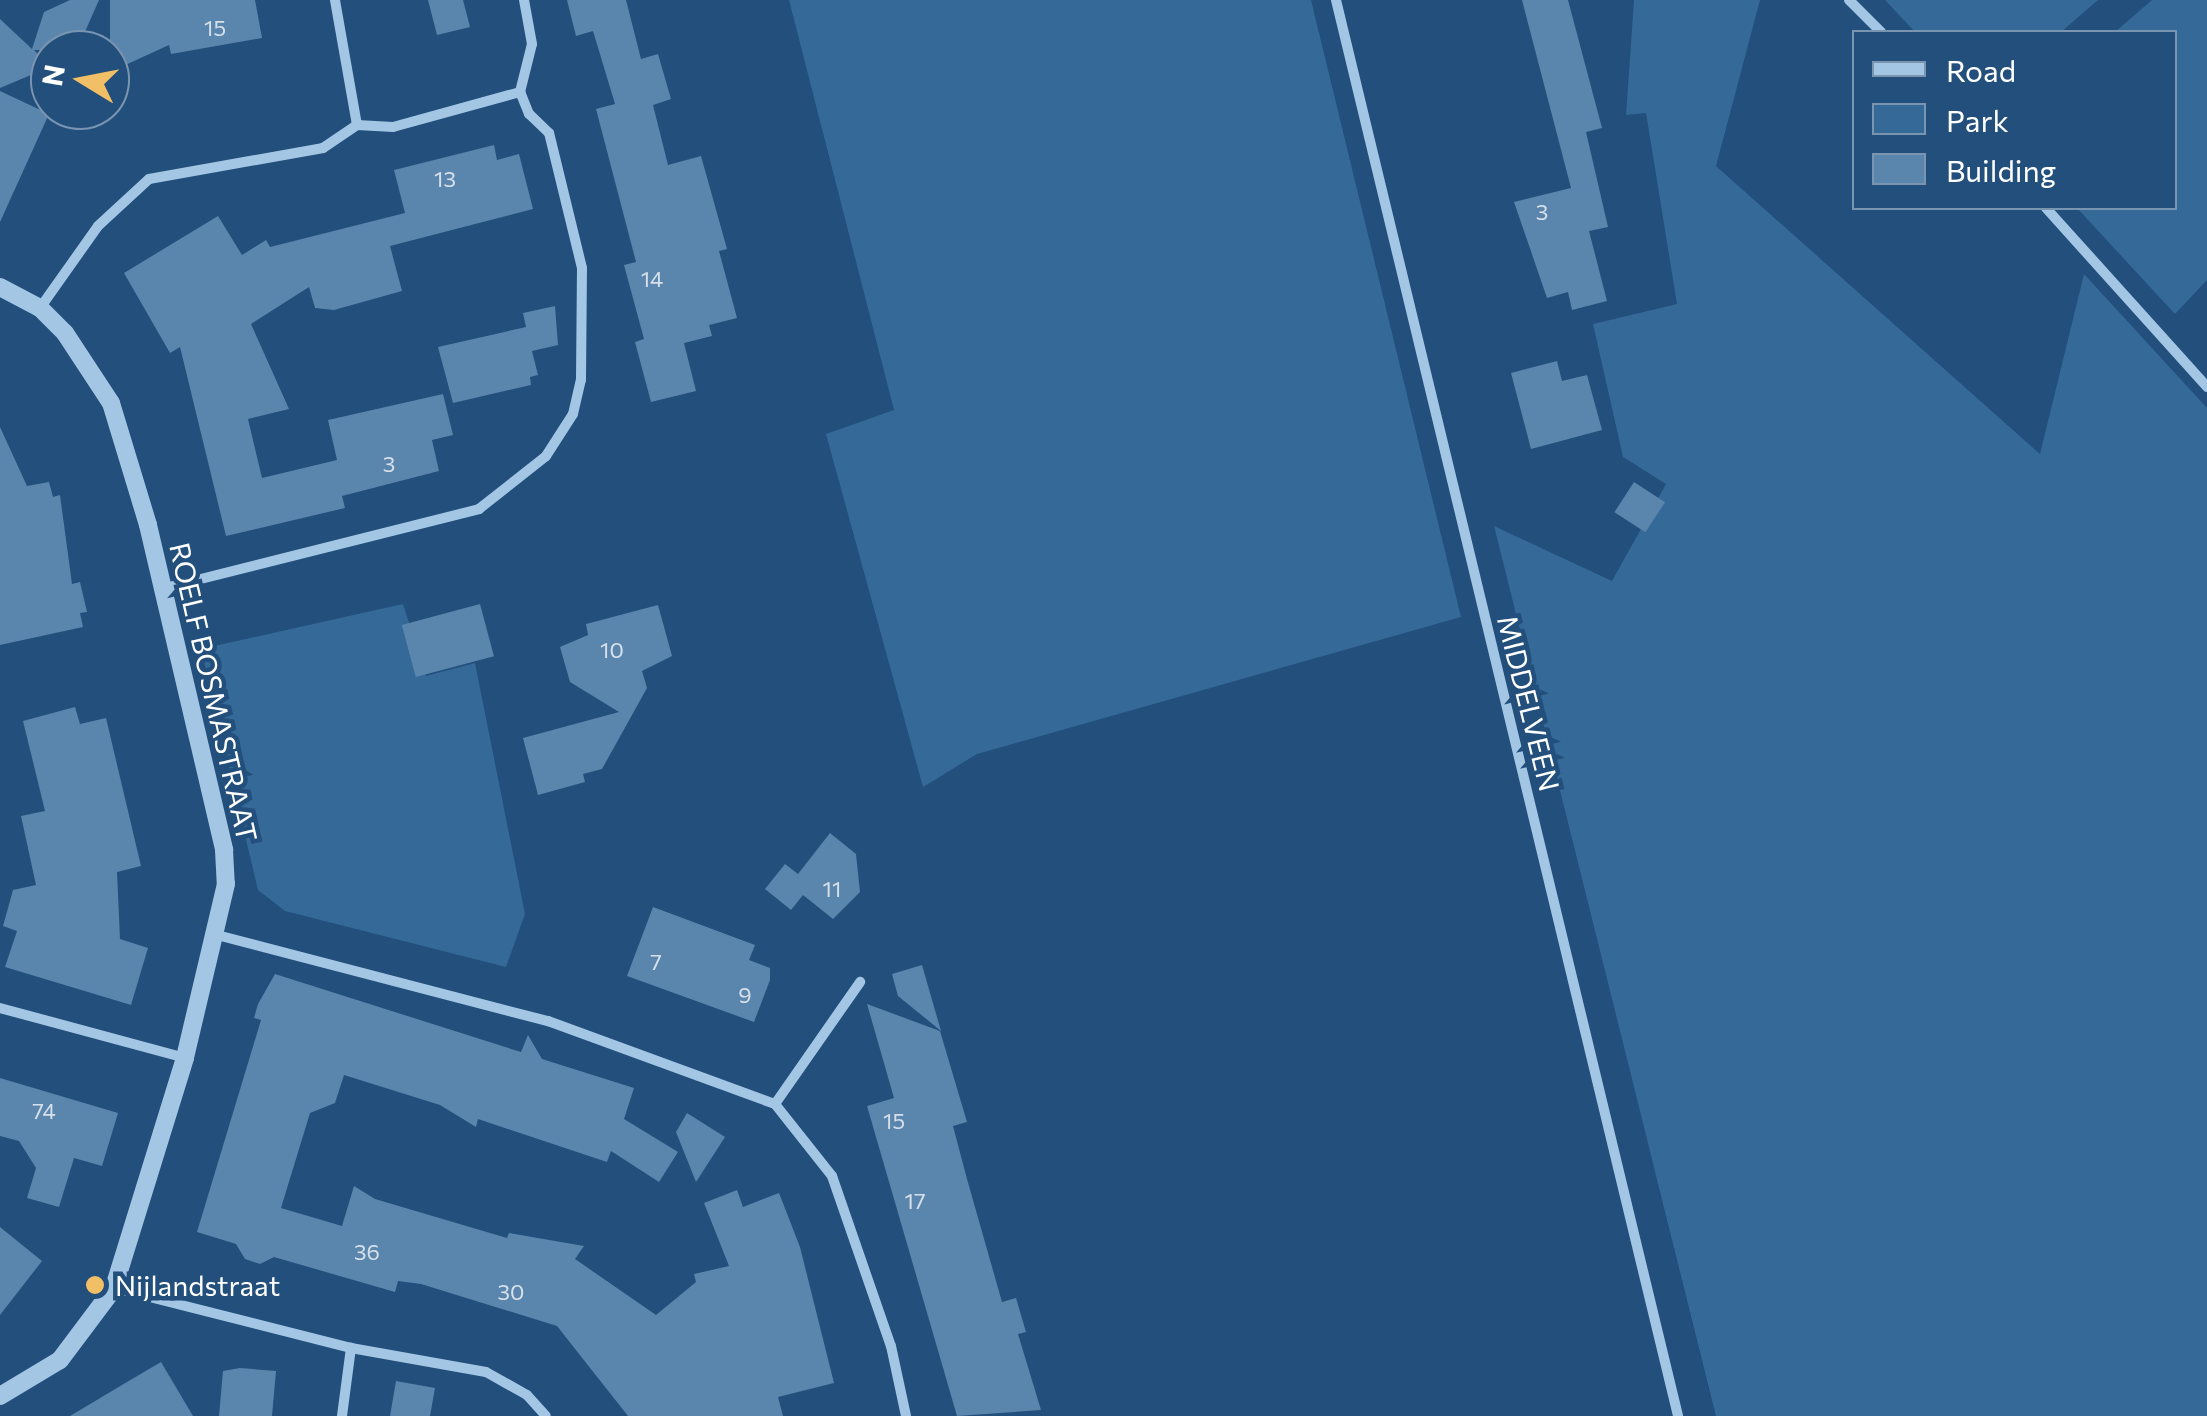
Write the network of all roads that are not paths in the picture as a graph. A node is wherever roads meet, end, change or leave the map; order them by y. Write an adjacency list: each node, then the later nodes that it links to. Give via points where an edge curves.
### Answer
1 (335, 0): 7 (street)
2 (524, 0): 6 (street, via 532,44)
3 (1336, 0): 24 (street, MIDDELVEEN)
4 (1850, 0): 5 (street)
5 (1880, 30)
6 (520, 92): 7 (street, via 394,127); 12 (street, via 529,114 549,132 583,286 573,414 546,456 479,509 452,519)
7 (357, 125): 10 (street, via 323,148 148,180 98,226)
8 (2048, 210): 11 (street)
9 (0, 287): 10 (street, ROELF BOSMASTRAAT)
10 (40, 308): 12 (street, ROELF BOSMASTRAAT, via 89,364 111,402)
11 (2207, 386)
12 (161, 589): 13 (street, ROELF BOSMASTRAAT, via 224,850)
13 (217, 935): 16 (street, ROELF BOSMASTRAAT); 17 (street, via 548,1021)
14 (860, 982): 17 (street)
15 (0, 1008): 16 (street)
16 (185, 1058): 18 (street, ROELF BOSMASTRAAT)
17 (775, 1104): 23 (street, via 832,1176 891,1346)
18 (114, 1288): 19 (street); 20 (street, ROELF BOSMASTRAAT, via 60,1360)
19 (351, 1348): 21 (street); 22 (street, via 486,1372 527,1395)
20 (0, 1396)
21 (342, 1416)
22 (546, 1416)
23 (906, 1416)
24 (1678, 1416)

